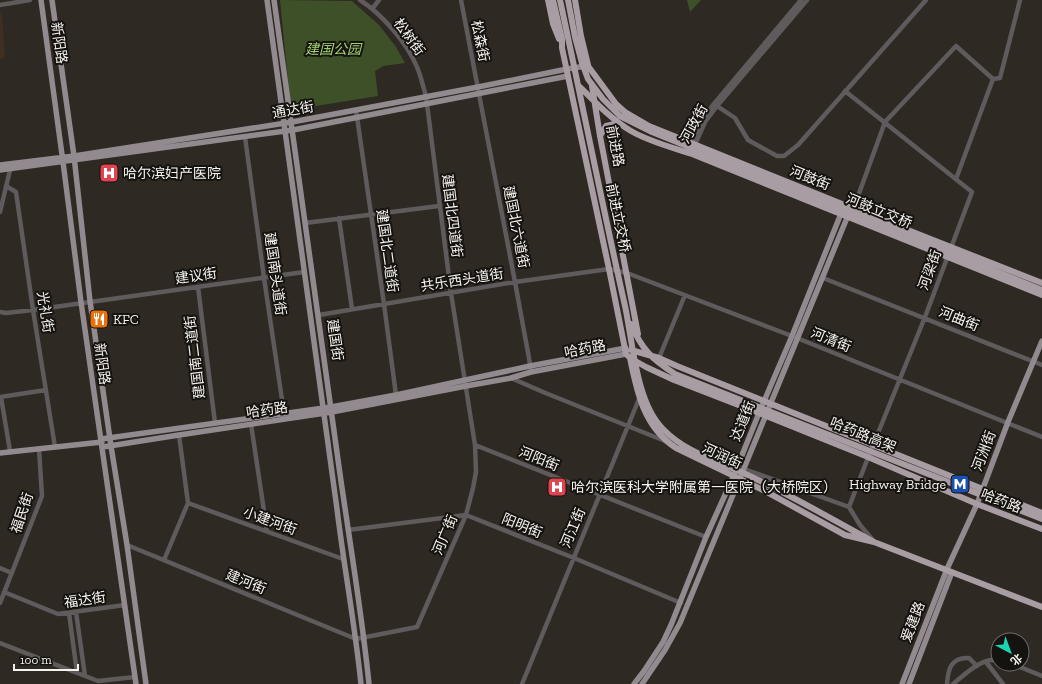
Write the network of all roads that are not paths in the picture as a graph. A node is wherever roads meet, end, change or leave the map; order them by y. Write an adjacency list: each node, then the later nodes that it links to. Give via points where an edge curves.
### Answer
1 (30, 0): 18 (street)
2 (41, 0): 43 (main road, 新阳路)
3 (52, 0): 42 (main road, 新阳路)
4 (267, 0): 35 (main road, 建国街)
5 (274, 0): 32 (main road, 建国街)
6 (360, 0): 19 (street, 松树街)
7 (379, 0): 19 (street)
8 (460, 0): 24 (street, 松森街)
9 (548, 0): 20 (highway)
10 (553, 0): 20 (highway)
11 (560, 0): 79 (highway, 前进立交桥)
12 (568, 0): 69 (highway, 河鼓立交桥, via 575,37 588,79 620,116 652,132)
13 (575, 0): 21 (highway, 前进路)
14 (801, 0): 40 (street, 河政街, via 701,121)
15 (807, 0): 29 (street, 河政街)
16 (926, 0): 25 (street)
17 (1020, 0): 23 (street, via 1000,78)
18 (0, 5)
19 (372, 9): 26 (street, 松树街, via 389,25 411,54)
20 (562, 48): 22 (highway)
21 (588, 66): 22 (main road, 通达街); 27 (highway, 前进路); 40 (highway, 河鼓街, via 625,112 649,126)
22 (567, 72): 24 (main road, 通达街); 27 (highway, 河鼓街); 61 (highway)
23 (993, 79): 33 (street, via 956,46); 47 (street)
24 (478, 90): 26 (main road, 通达街); 28 (main road, 通达街); 66 (street, 建国北六道街)
25 (846, 91): 29 (street, via 798,145 784,156 777,156 748,140 734,118); 33 (street, 河梁街)
26 (426, 96): 28 (street, 建国北四道街); 30 (main road, 通达街)
27 (594, 102): 34 (highway, 河鼓街); 38 (highway, 前进路)
28 (427, 103): 31 (main road, 通达街); 51 (street, 建国北四道街)
29 (717, 106): 40 (street, 河政街)
30 (356, 110): 31 (street, 建国北二道街); 32 (main road, 通达街)
31 (357, 117): 36 (main road, 通达街); 54 (street, 建国北二道街)
32 (292, 122): 35 (main road, 通达街); 36 (main road, 建国街)
33 (885, 122): 47 (street, 河梁街); 49 (street)
34 (619, 123): 38 (highway, via 606,126); 41 (highway, 河鼓街, via 653,141)
35 (284, 124): 37 (main road, 建国街); 42 (main road, 通达街)
36 (293, 130): 37 (main road, 通达街); 58 (main road, 建国街)
37 (285, 131): 39 (main road, 通达街); 62 (main road, 建国街)
38 (600, 136): 63 (highway, 前进路)
39 (245, 137): 42 (main road, 通达街); 64 (street, 建国南头道街)
40 (694, 143): 41 (street, 河政街); 50 (highway, 河鼓街)
41 (692, 154): 55 (highway, 河鼓街)
42 (74, 158): 43 (main road, 通达街); 73 (main road, 新阳路)
43 (63, 159): 45 (main road, 通达街); 74 (main road, 新阳路)
44 (0, 165): 45 (main road, 通达街)
45 (11, 166): 46 (main road, 通达街); 48 (street)
46 (0, 170)
47 (956, 179): 59 (street, 河梁街, via 972,192)
48 (6, 186): 53 (street); 76 (street, 光礼街, via 16,192)
49 (857, 199)
50 (845, 205): 52 (highway, 河鼓街); 55 (main road, 达道街)
51 (439, 206): 54 (street); 70 (street, 建国北四道街)
52 (852, 208): 56 (main road); 59 (highway, 河鼓街)
53 (0, 212)
54 (371, 214): 57 (street); 75 (street, 建国北二道街)
55 (841, 214): 56 (highway, 河鼓街); 82 (main road, 达道街)
56 (848, 216): 60 (highway, 河鼓街); 65 (main road)
57 (339, 218): 58 (street); 77 (street)
58 (305, 223): 80 (main road, 建国街)
59 (951, 247): 60 (street, 河梁街); 67 (highway, 河鼓街)
60 (948, 257): 72 (highway, 河鼓街); 81 (street, 河梁街)
61 (609, 270): 63 (street, 河清街); 66 (street, 共乐西头道街); 84 (highway)
62 (304, 272): 64 (street, 建议街); 101 (main road, 建国街)
63 (627, 273): 71 (street, 河清街); 85 (highway, 前进路)
64 (264, 278): 68 (street, 建议街); 103 (street, 建国南头道街)
65 (823, 278): 81 (street, 河曲街); 82 (main road)
66 (515, 282): 70 (street, 共乐西头道街); 90 (street, 建国北六道街)
67 (1042, 284)
68 (198, 287): 73 (street, 建议街); 106 (street, 建国南二道街)
69 (1042, 290)
70 (451, 293): 75 (street, 共乐西头道街); 93 (street, 建国北四道街)
71 (685, 295): 82 (street, 河清街); 86 (street)
72 (1042, 295)
73 (90, 301): 74 (street, 建议街); 111 (main road, 新阳路)
74 (81, 302): 76 (street, 建议街); 113 (main road, 新阳路)
75 (384, 304): 77 (street, 共乐西头道街); 95 (street, 建国北二道街)
76 (33, 310): 78 (street, 建议街); 94 (street, 光礼街)
77 (352, 310): 80 (street, 共乐西头道街)
78 (0, 312)
79 (627, 314): 132 (highway, 哈药路高架, via 643,347 657,362 675,374); 137 (highway, 前进立交桥, via 641,388 654,417 674,440 696,453 756,478)
80 (319, 315): 100 (main road, 建国街)
81 (925, 317): 87 (street, 河曲街); 92 (street, 河梁街)
82 (795, 338): 92 (street, 河清街); 98 (main road, 达道街); 99 (main road, 达道街)
83 (1042, 341): 87 (main road, 河洲街)
84 (627, 353): 85 (highway, 哈药路); 89 (highway, 哈药路); 90 (main road, 哈药路); 97 (highway)
85 (643, 354): 86 (highway, 哈药路); 89 (highway, 前进路)
86 (659, 358): 98 (highway, 哈药路)
87 (1034, 361): 88 (street, 河曲街); 105 (main road, 河洲街)
88 (1042, 365)
89 (646, 367): 102 (highway, 哈药路)
90 (531, 369): 91 (main road, 哈药路); 93 (main road, 哈药路)
91 (511, 378): 93 (main road, 哈药路); 108 (street, 河润街)
92 (900, 380): 105 (street, 河清街); 115 (street, 河梁街)
93 (465, 383): 95 (main road, 哈药路); 100 (main road, 哈药路); 114 (street, 河广街)
94 (46, 390): 96 (street); 117 (street, 光礼街)
95 (396, 395): 100 (main road, 哈药路)
96 (1, 397): 119 (street)
97 (640, 399): 108 (street, 河江街); 112 (highway, 河润街, via 648,417)
98 (764, 401): 99 (highway, 哈药路); 102 (main road, 达道街)
99 (771, 404): 104 (main road, 达道街); 115 (highway, 哈药路)
100 (332, 409): 101 (main road, 哈药路); 134 (main road, 建国街)
101 (324, 411): 103 (main road, 哈药路); 107 (main road, 哈药路); 140 (main road, 建国街)
102 (759, 413): 104 (highway, 哈药路); 123 (main road, 达道街)
103 (284, 414): 106 (main road, 哈药路)
104 (766, 415): 121 (highway, 哈药路); 122 (main road, 达道街)
105 (1008, 422): 110 (street, 河清街); 125 (main road, 河洲街)
106 (215, 423): 111 (main road, 哈药路)
107 (251, 424): 109 (main road, 哈药路); 135 (street)
108 (628, 426): 112 (street, 河润街); 126 (street, 河江街)
109 (179, 435): 116 (main road, 哈药路); 127 (street)
110 (1042, 437)
111 (110, 438): 113 (main road, 哈药路); 116 (main road, 新阳路)
112 (668, 442): 123 (highway, 河润街)
113 (102, 443): 116 (main road, 哈药路); 117 (main road, 哈药路); 148 (main road, 新阳路)
114 (474, 445): 126 (street, 河阳街); 131 (street, 河广街, via 476,472)
115 (874, 445): 121 (street, 河梁街); 125 (highway, 哈药路)
116 (111, 446): 138 (main road, 新阳路)
117 (55, 447): 118 (main road, 哈药路)
118 (38, 449): 119 (main road, 哈药路); 144 (street, 福民街, via 42,496)
119 (10, 451): 120 (main road, 哈药路)
120 (0, 453)
121 (868, 458): 128 (highway, 哈药路); 129 (street, 河梁街)
122 (744, 469): 124 (main road, 达道街); 129 (street, 河润街)
123 (734, 475): 124 (highway, 河润街); 136 (main road, 达道街)
124 (740, 478): 137 (highway, 河润街, via 844,535); 169 (main road, 达道街, via 680,623)
125 (982, 489): 128 (main road, 河洲街); 130 (highway, 哈药路)
126 (600, 495): 136 (street, 河阳街); 139 (street, 河江街)
127 (188, 503): 135 (street, 小建河街); 141 (street)
128 (977, 504): 133 (highway, 哈药路); 143 (main road, 河洲街)
129 (849, 507): 137 (street)
130 (1042, 513)
131 (466, 515): 134 (street, 阳明街); 139 (street, 阳明街); 152 (street, 河广街, via 417,627)
132 (1042, 519)
133 (1042, 529)
134 (348, 530): 152 (main road, 建国街)
135 (267, 531): 140 (street, 小建河街)
136 (706, 537): 146 (main road, 达道街)
137 (874, 542): 143 (highway, 河润街)
138 (127, 545): 141 (street, 建河街); 164 (main road, 新阳路)
139 (574, 558): 146 (street, 阳明街); 167 (street, 河江街)
140 (343, 559): 153 (main road, 建国街)
141 (164, 560): 153 (street, 建河街)
142 (0, 568): 144 (street)
143 (950, 570): 149 (highway, 河润街); 170 (main road, 爱建路); 171 (main road, 爱建路)
144 (12, 573): 145 (street, 福民街)
145 (4, 592): 147 (street, 福民街); 151 (street, 福达街, via 58,614)
146 (681, 602): 168 (main road, 达道街, via 662,642)
147 (0, 603)
148 (125, 605): 150 (street, 福达街); 161 (main road, 新阳路)
149 (1042, 607)
150 (76, 612): 151 (street, 福达街); 160 (street)
151 (69, 613): 159 (street)
152 (364, 638): 153 (street, 河广街); 166 (main road, 建国街)
153 (356, 639): 165 (main road, 建国街)
154 (0, 643): 159 (street)
155 (990, 661): 156 (street)
156 (986, 662): 157 (street); 174 (street)
157 (977, 666): 172 (street, via 969,658 953,662); 173 (street)
158 (1030, 671): 162 (street)
159 (77, 673): 160 (street)
160 (85, 676): 161 (street, via 98,681)
161 (135, 676): 163 (main road, 新阳路)
162 (1042, 676)
163 (136, 684)
164 (146, 684)
165 (361, 684)
166 (369, 684)
167 (522, 684)
168 (634, 684)
169 (642, 684)
170 (902, 684)
171 (909, 684)
172 (947, 684)
173 (953, 684)
174 (1003, 684)

